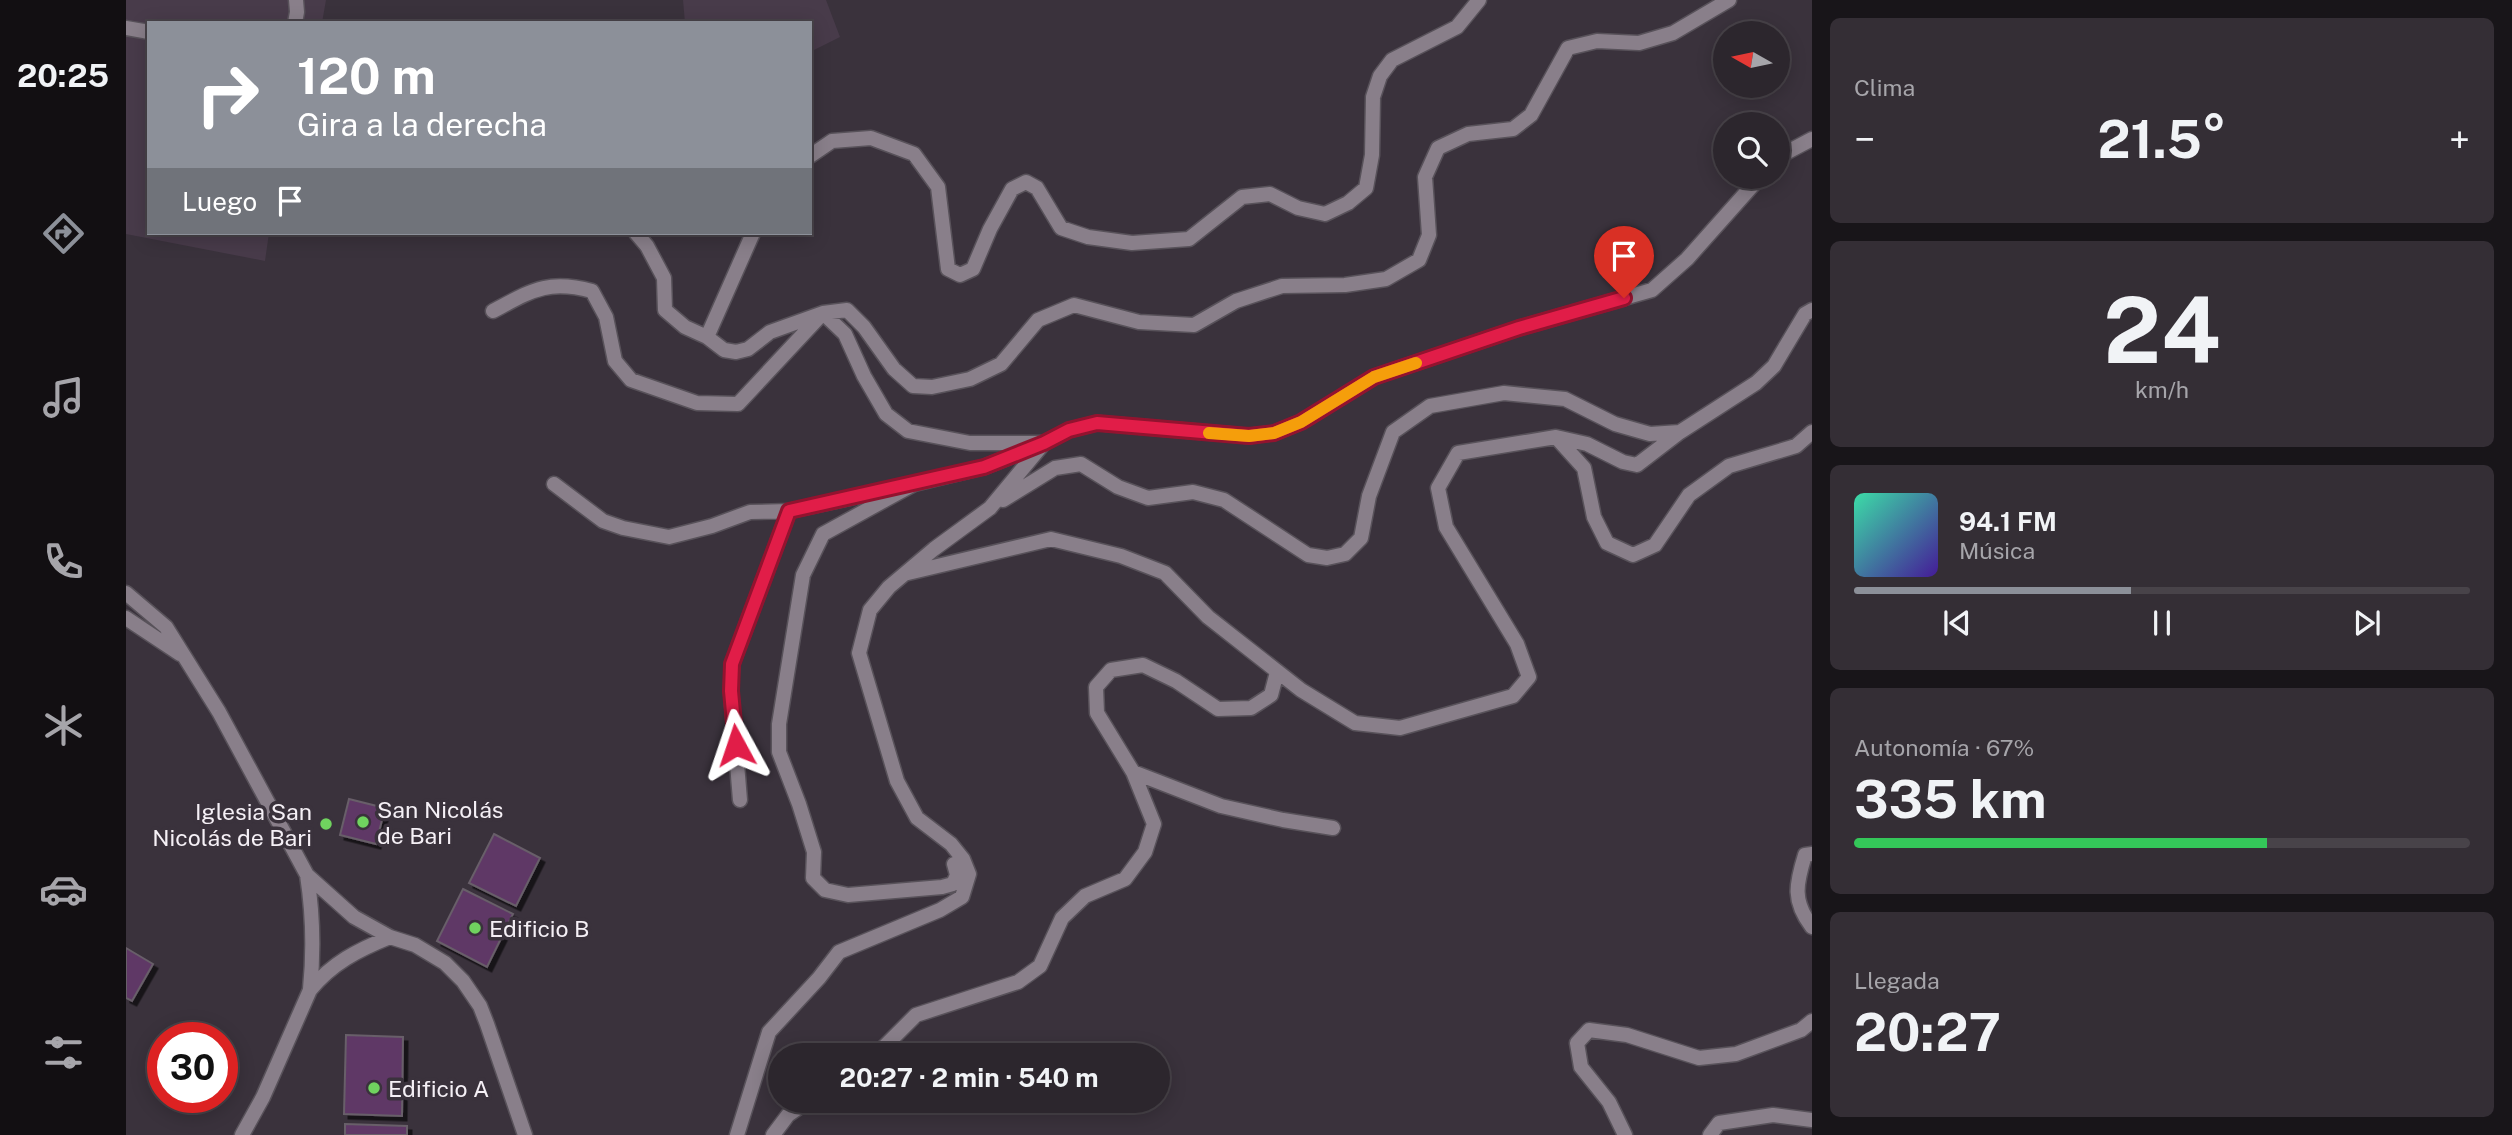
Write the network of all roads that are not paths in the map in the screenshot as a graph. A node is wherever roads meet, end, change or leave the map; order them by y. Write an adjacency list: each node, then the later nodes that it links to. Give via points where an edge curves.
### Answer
1 (296, 0): 4 (street)
2 (1479, 0): 9 (street, via 1457,27 1392,60 1380,76 1366,188 1325,214 1298,208 1270,194 1242,197 1189,239 1132,243 1061,228 1037,188 1026,182 1012,189 972,269 960,275 948,270 938,187 914,154 871,138 832,141)
3 (1729, 0): 15 (street, via 1673,33 1639,43 1597,41 1568,48 1531,115 1513,129 1468,134 1438,148 1424,177 1429,235 1419,260 1386,279 1282,286 1236,301 1194,325 1139,323 1073,305 1038,320 1000,363 970,379 932,387 913,386 894,369 847,310)
4 (295, 21)
5 (126, 28): 6 (street)
6 (147, 32)
7 (1812, 139): 8 (street)
8 (1790, 151)
9 (812, 155)
10 (1749, 189): 20 (street, via 1652,290 1374,377 1301,422 1274,433 1249,436 1097,423)
11 (638, 235): 16 (street, via 664,278 664,310)
12 (752, 235): 16 (street)
13 (1812, 310): 17 (street, via 1805,314 1774,366 1756,383)
14 (493, 311): 15 (street, via 537,288 572,286 592,291 606,317 615,362 631,380 696,403 738,404)
15 (823, 313): 16 (street, via 770,332 736,352 724,350); 20 (street, via 845,334 886,414 908,431 970,443)
16 (707, 337)
17 (1680, 432): 19 (street, via 1637,465 1623,463 1587,444); 23 (street, via 1650,434 1615,424 1565,399 1504,393 1430,405 1393,432 1369,496 1361,538 1345,554 1327,558 1308,555 1224,500 1194,492 1148,498 1118,487 1081,464 1055,468)
18 (1812, 432): 19 (street, via 1796,446 1729,467 1689,495 1655,545 1633,555 1607,543 1594,517 1584,468)
19 (1556, 437): 29 (street, via 1458,453 1438,488 1446,527 1517,644 1529,677 1513,696 1400,728 1355,723)
20 (1044, 443): 22 (street, via 984,467); 23 (street)
21 (554, 484): 24 (street, via 603,521 669,537 750,512)
22 (914, 484): 24 (street); 34 (street, via 823,534 809,559 779,724 779,752 814,852 813,877 825,890 848,895 942,887 953,884 957,875)
23 (990, 508): 25 (street)
24 (789, 511): 31 (street, via 732,664)
25 (906, 573): 29 (street, via 1051,539 1121,556 1164,573 1208,617); 45 (street, via 870,610 859,653 897,781 916,818 951,844 969,874 962,897 839,952 769,1032)
26 (126, 593): 28 (street, via 166,627)
27 (126, 618): 28 (street)
28 (184, 657): 35 (street)
29 (1277, 672): 30 (street, via 1271,695 1251,708 1218,709 1143,665 1111,670 1096,687 1097,713)
30 (1133, 772): 32 (street, via 1221,806); 40 (street, via 1154,824 1145,852 1125,879 1085,896 1062,918 1040,967 1018,982 916,1015)
31 (740, 800)
32 (1333, 828)
33 (1812, 853): 36 (street, via 1805,855 1797,879 1800,911)
34 (954, 864)
35 (307, 875): 37 (street, via 354,917); 38 (street, via 313,929)
36 (1812, 927)
37 (390, 937): 38 (street, via 355,951); 44 (street, via 445,963 471,993 487,1024)
38 (310, 990): 43 (street)
39 (1812, 1021): 47 (street, via 1801,1030 1736,1055 1699,1058 1627,1035 1589,1030 1577,1043 1581,1067 1609,1102)
40 (888, 1043)
41 (791, 1113): 46 (street)
42 (1812, 1120): 48 (street, via 1773,1115 1719,1123)
43 (242, 1135)
44 (525, 1135)
45 (737, 1135)
46 (773, 1135)
47 (1625, 1135)
48 (1710, 1135)

